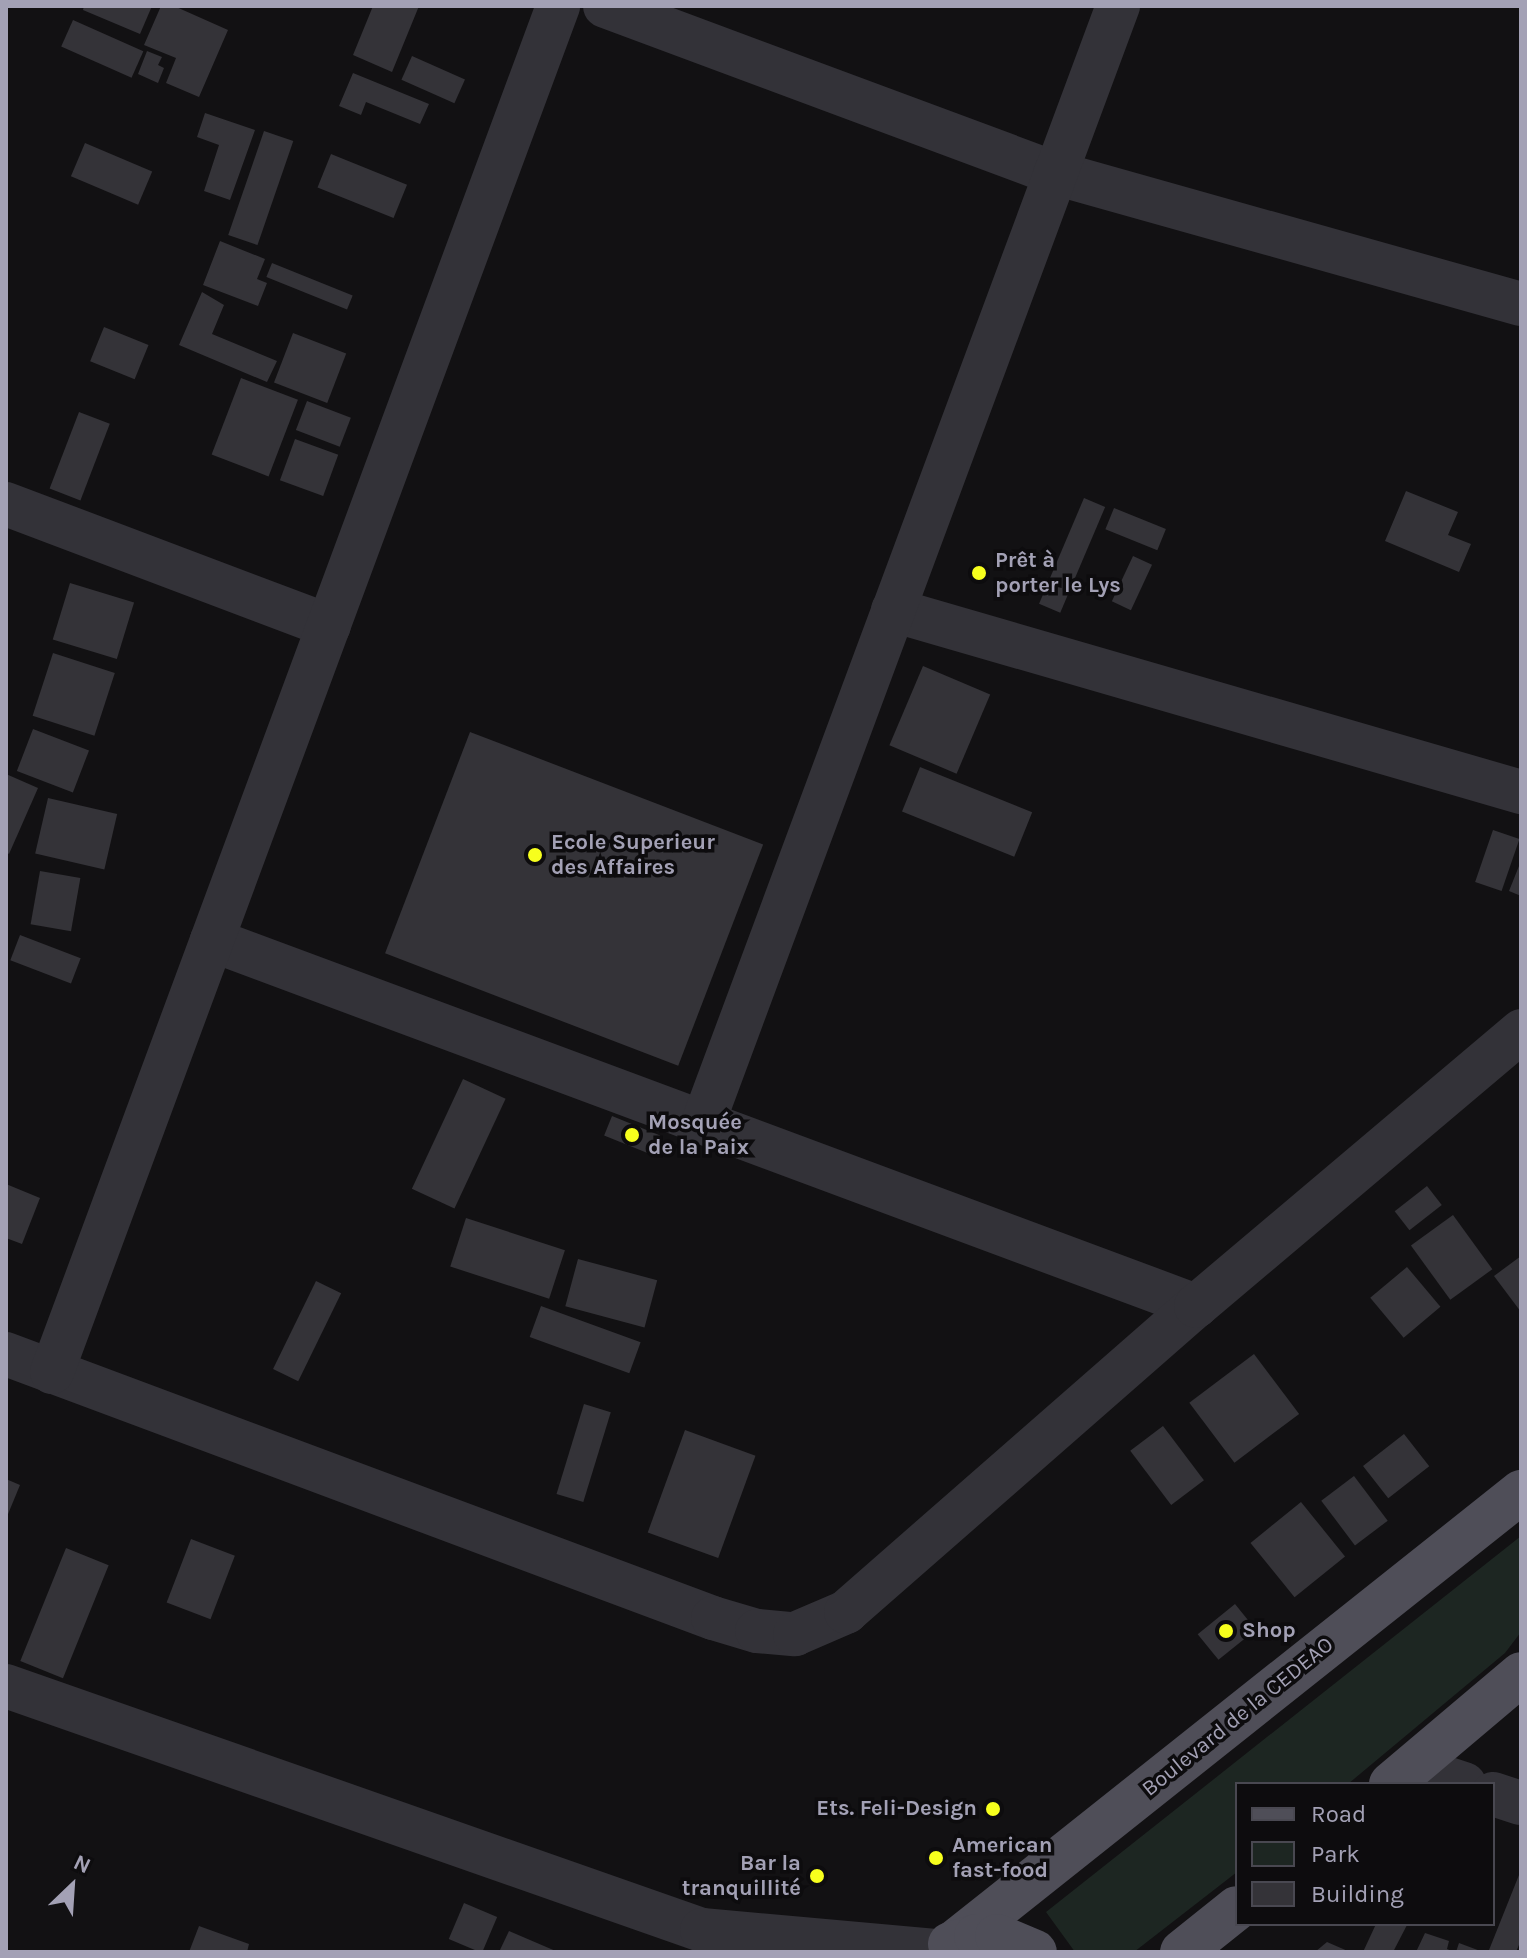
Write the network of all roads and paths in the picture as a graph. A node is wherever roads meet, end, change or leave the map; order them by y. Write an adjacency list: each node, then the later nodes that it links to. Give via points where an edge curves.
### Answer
1 (558, 6): 8 (street)
2 (605, 6): 4 (street)
3 (1118, 6): 4 (street)
4 (1055, 173): 5 (street); 7 (street)
5 (1521, 304)
6 (6, 504): 8 (street)
7 (893, 610): 9 (street); 12 (street)
8 (329, 626): 10 (street)
9 (1521, 792)
10 (212, 940): 12 (street); 15 (street)
11 (1521, 1031): 13 (street)
12 (703, 1123): 13 (street)
13 (1196, 1306): 15 (street, via 846,1612 795,1634 757,1631 713,1618)
14 (6, 1354): 15 (street)
15 (52, 1372)
16 (1521, 1492): 24 (main road, Boulevard de la CEDEAO)
17 (1521, 1674): 19 (main road)
18 (6, 1686): 24 (street, via 702,1930)
19 (1402, 1775): 20 (street)
20 (1450, 1782)
21 (1495, 1795): 22 (street)
22 (1521, 1803)
23 (1235, 1910): 26 (main road)
24 (944, 1948): 25 (main road, via 997,1936)
25 (1035, 1952)
26 (1182, 1952)

